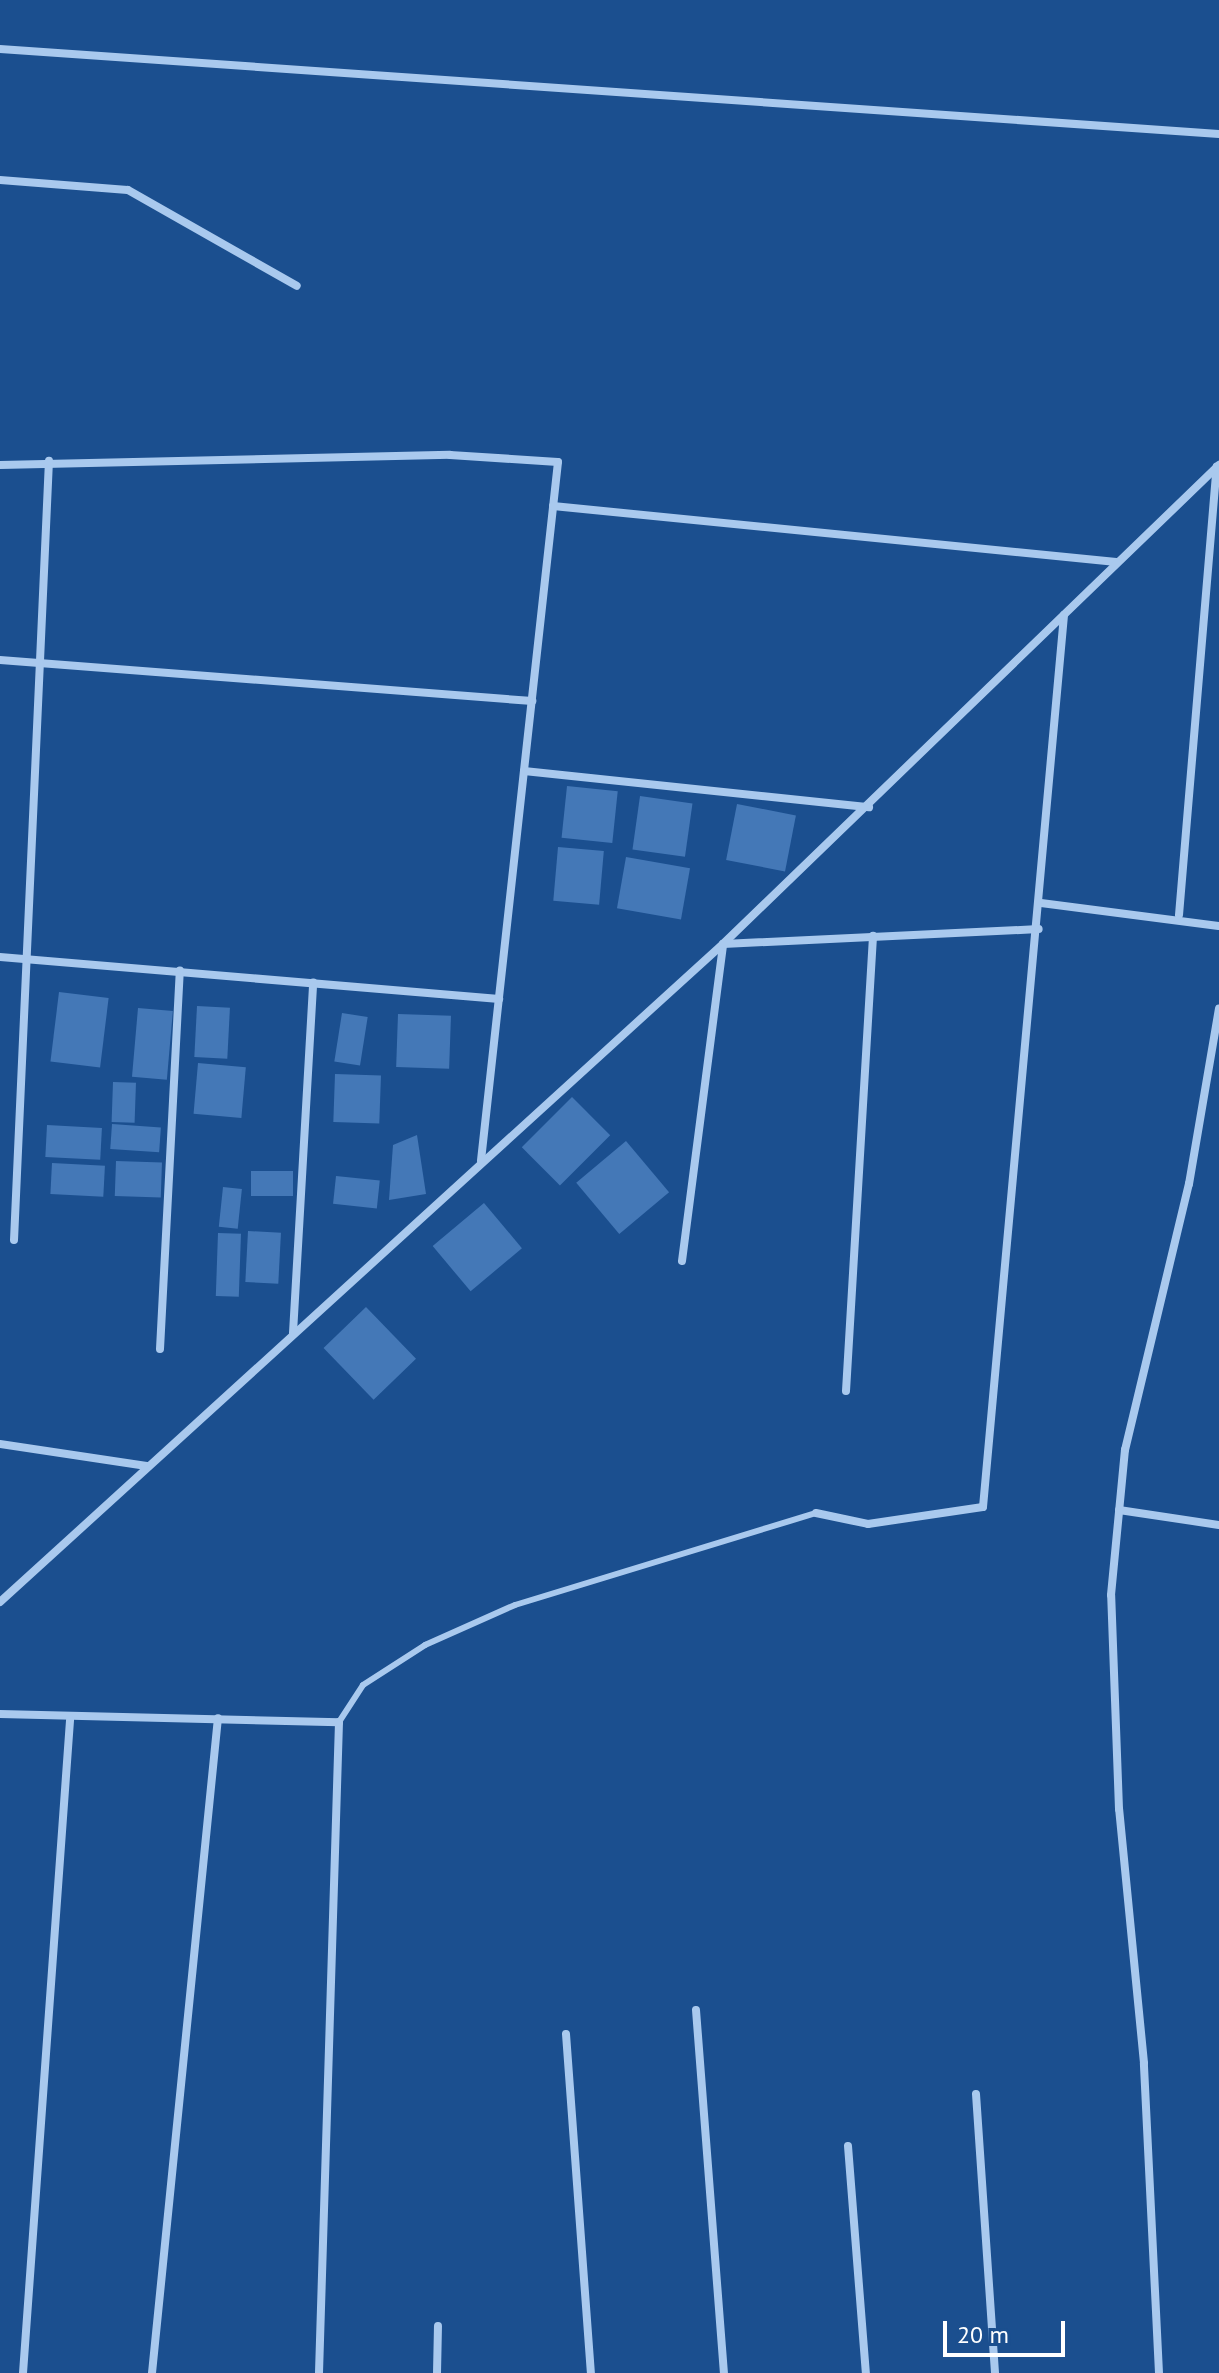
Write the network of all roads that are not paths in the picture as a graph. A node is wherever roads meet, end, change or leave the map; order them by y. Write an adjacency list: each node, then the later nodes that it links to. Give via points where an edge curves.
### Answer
1 (0, 49): 2 (street)
2 (1219, 134)
3 (0, 180): 4 (street, via 128,190)
4 (297, 286)
5 (49, 461): 6 (street); 8 (street, via 450,455 558,462); 12 (street)
6 (0, 465)
7 (1218, 466): 9 (street); 17 (street)
8 (553, 506): 9 (street); 13 (street)
9 (1116, 562): 10 (street)
10 (1064, 615): 15 (street); 16 (street)
11 (0, 660): 12 (street)
12 (36, 663): 13 (street); 23 (street)
13 (532, 701): 14 (street)
14 (524, 771): 15 (street); 26 (street)
15 (869, 807): 21 (street)
16 (1041, 903): 17 (street); 19 (street)
17 (1179, 915): 18 (street)
18 (1219, 926)
19 (1039, 929): 20 (street); 37 (street, via 983,1507 868,1524)
20 (873, 936): 21 (street); 33 (street)
21 (723, 944): 28 (street); 30 (street)
22 (0, 957): 23 (street)
23 (25, 959): 24 (street); 29 (street)
24 (180, 971): 25 (street); 32 (street)
25 (313, 983): 26 (street); 31 (street)
26 (499, 999): 28 (street)
27 (1219, 1009): 36 (street, via 1189,1184 1125,1450)
28 (481, 1162): 31 (street)
29 (14, 1240)
30 (682, 1261)
31 (293, 1333): 35 (street)
32 (160, 1349)
33 (846, 1391)
34 (0, 1444): 35 (street)
35 (148, 1466): 39 (street)
36 (1119, 1510): 38 (street); 57 (street, via 1111,1595 1119,1809 1144,2063)
37 (816, 1513): 43 (lane, via 515,1605 425,1645 363,1685)
38 (1219, 1525)
39 (0, 1602)
40 (0, 1714): 42 (street)
41 (218, 1718): 42 (street); 43 (street); 50 (street)
42 (70, 1720): 49 (street)
43 (339, 1722): 51 (street)
44 (696, 2010): 54 (street)
45 (566, 2034): 53 (street)
46 (976, 2094): 56 (street)
47 (848, 2146): 55 (street)
48 (438, 2326): 52 (street)
49 (23, 2373)
50 (152, 2373)
51 (319, 2373)
52 (437, 2373)
53 (591, 2373)
54 (724, 2373)
55 (866, 2373)
56 (995, 2373)
57 (1159, 2373)

